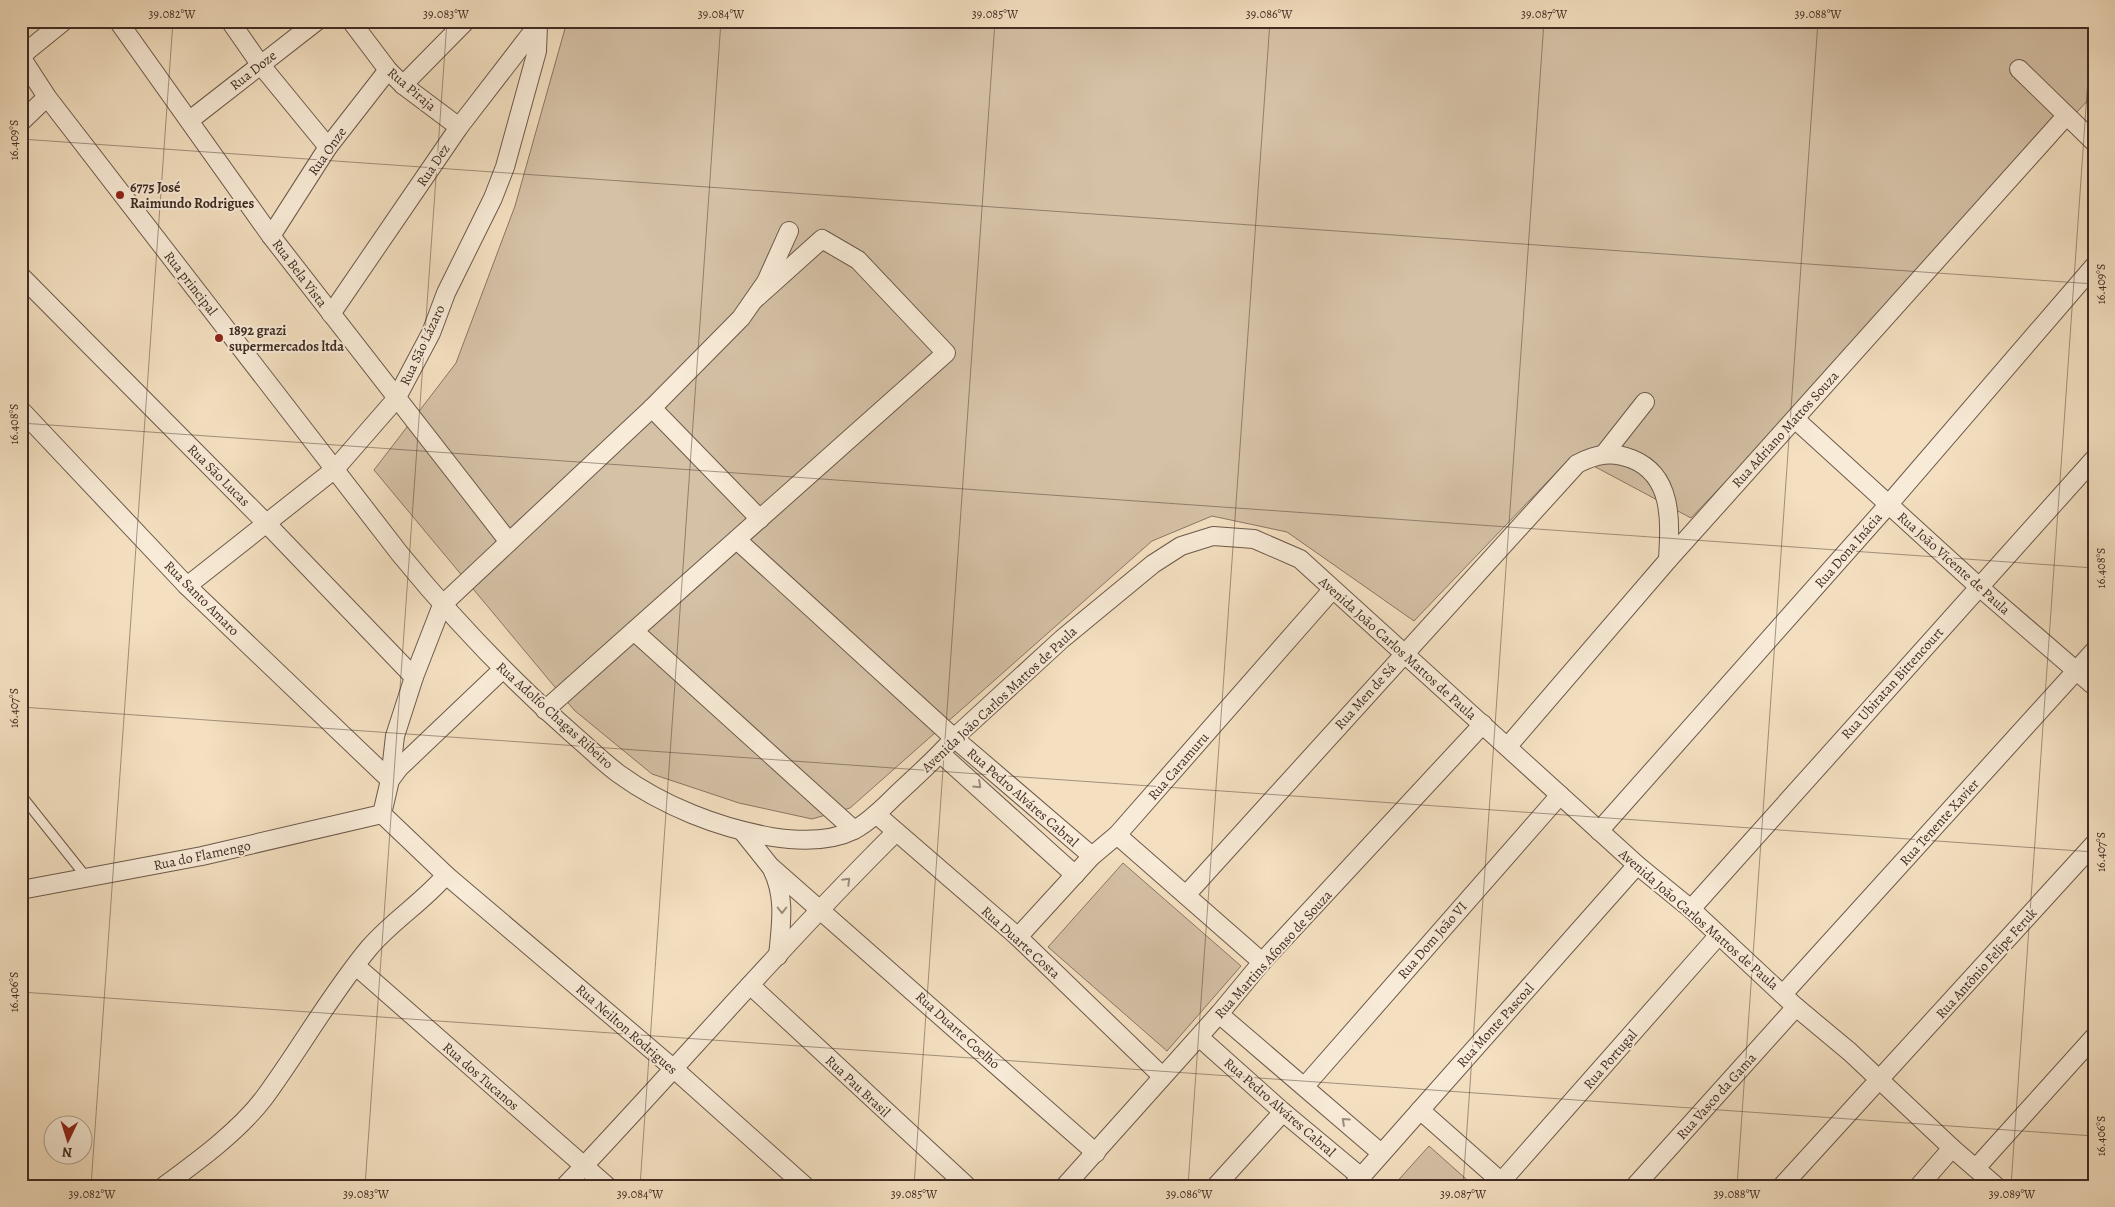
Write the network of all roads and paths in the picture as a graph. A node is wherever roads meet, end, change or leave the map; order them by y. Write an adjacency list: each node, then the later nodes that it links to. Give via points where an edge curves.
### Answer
1 (64, 21): 8 (street)
2 (118, 21): 15 (street, Rua Bela Vista)
3 (230, 21): 9 (street)
4 (317, 21): 9 (street, Rua Doze)
5 (351, 21): 11 (street, Rua Piraja)
6 (466, 21): 12 (street)
7 (539, 24): 17 (street, Rua Dez); 26 (street, Rua São Lázaro, via 538,51 505,167 446,293 431,333)
8 (21, 57): 13 (street, Rua principal)
9 (260, 64): 15 (street, Rua Doze); 19 (street)
10 (2019, 68): 14 (street)
11 (388, 70): 12 (street, Rua Piraja); 19 (street, Rua Onze)
12 (403, 85): 17 (street, Rua Piraja)
13 (47, 97): 16 (street); 33 (street, Rua principal)
14 (2066, 116): 18 (street); 30 (street, Rua Adriano Mattos Souza)
15 (190, 120): 21 (street, Rua Bela Vista)
16 (21, 122)
17 (459, 127): 25 (street, Rua Dez)
18 (2094, 142)
19 (328, 147): 21 (street, Rua Onze)
20 (789, 231): 24 (street, via 766,282)
21 (271, 236): 25 (street, Rua Bela Vista)
22 (2094, 266): 34 (street, Rua Dona Inácia)
23 (21, 276): 36 (street, Rua São Lucas)
24 (754, 300): 28 (street, via 741,318); 35 (street, via 822,239 858,260 946,353)
25 (331, 314): 26 (street, Rua Bela Vista)
26 (396, 399): 33 (street, Rua São Lázaro); 38 (street, Rua Bela Vista)
27 (1645, 402): 31 (street)
28 (652, 408): 35 (street); 38 (street)
29 (21, 410): 41 (street, Rua Santo Amaro)
30 (1795, 418): 34 (street, Rua João Vicente de Paula); 40 (street, Rua Adriano Mattos Souza)
31 (1611, 454): 40 (street, via 1648,468 1663,488 1670,522); 47 (street, Rua Men de Sá, via 1577,464)
32 (2094, 459): 42 (street, Rua Ubiratan Bittencourt)
33 (335, 469): 36 (street, Rua São Lázaro); 39 (street, Rua principal)
34 (1889, 504): 42 (street, Rua João Vicente de Paula); 64 (street, Rua Dona Inácia)
35 (760, 519): 37 (street)
36 (267, 524): 41 (street, Rua São Lázaro); 50 (street, Rua São Lucas)
37 (738, 540): 45 (street); 54 (street, Rua Pedro Alváres Cabral)
38 (509, 542): 44 (street)
39 (400, 554): 44 (street, Rua Adolfo Chagas Ribeiro)
40 (1668, 560): 55 (street, Rua Adriano Mattos Souza)
41 (187, 586): 57 (street, Rua Santo Amaro)
42 (1978, 586): 49 (street, Rua João Vicente de Paula); 77 (street, Rua Ubiratan Bittencourt)
43 (1332, 590): 47 (street, Avenida João Carlos Mattos de Paula); 54 (street, Avenida João Carlos Mattos de Paula, via 1300,559 1254,539 1213,536 1181,546 1153,564 1062,639); 66 (street, Rua Caramuru)
44 (442, 605): 48 (street, Rua Adolfo Chagas Ribeiro); 50 (street)
45 (634, 631): 52 (street); 62 (street)
46 (2094, 651): 49 (street, Rua Tenente Xavier)
47 (1404, 653): 53 (street, Avenida João Carlos Mattos de Paula); 75 (street, Rua Men de Sá)
48 (503, 669): 52 (street, Rua Adolfo Chagas Ribeiro); 57 (street)
49 (2077, 670): 51 (street, Rua João Vicente de Paula); 84 (street, Rua Tenente Xavier)
50 (414, 678): 57 (street, via 395,736)
51 (2094, 686)
52 (545, 710): 63 (street, Rua Adolfo Chagas Ribeiro, via 619,774 694,814)
53 (1483, 724): 55 (street, Avenida João Carlos Mattos de Paula); 81 (street, Rua Martins Afonso de Souza)
54 (954, 738): 56 (street, Avenida João Carlos Mattos de Paula); 68 (street, Rua Pedro Alváres Cabral)
55 (1508, 746): 59 (street, Avenida João Carlos Mattos de Paula)
56 (941, 754): 61 (street, Avenida João Carlos Mattos de Paula); 72 (street, Rua Pedro Alváres Cabral, one-way to 72)
57 (390, 780): 60 (street)
58 (21, 795): 73 (lane)
59 (1560, 795): 64 (street, Avenida João Carlos Mattos de Paula); 92 (street, Rua Dom João VI)
60 (382, 814): 71 (street, Rua Neilton Rodrigues); 73 (street, Rua do Flamengo, via 202,856)
61 (876, 814): 62 (street, Avenida João Carlos Mattos de Paula); 65 (street, Rua Duarte Costa)
62 (854, 830): 63 (street, Avenida João Carlos Mattos de Paula, via 828,838 790,839)
63 (742, 831): 70 (street)
64 (1599, 831): 69 (street, Avenida João Carlos Mattos de Paula)
65 (896, 832): 76 (street, one-way to 65); 79 (street, Rua Duarte Costa)
66 (1116, 835): 68 (street, Rua Caramuru); 75 (street)
67 (2094, 844): 91 (street, Rua Antônio Felipe Feruk)
68 (1092, 856): 72 (street, Rua Caramuru)
69 (1637, 865): 77 (street, Avenida João Carlos Mattos de Paula); 93 (street, Rua Monte Pascoal)
70 (770, 866): 76 (street, Rua Duarte Coelho); 80 (street, one-way to 80, via 779,883 782,902)
71 (446, 875): 82 (street, via 384,932); 89 (street, Rua Neilton Rodrigues)
72 (1075, 875): 79 (street, Rua Caramuru)
73 (87, 878): 74 (street, Rua do Flamengo)
74 (21, 890)
75 (1186, 895): 81 (street)
76 (820, 908): 80 (street); 96 (street, Rua Duarte Coelho)
77 (1691, 909): 78 (street, Avenida João Carlos Mattos de Paula)
78 (1718, 936): 84 (street, Avenida João Carlos Mattos de Paula); 101 (street, Rua Portugal)
79 (1018, 937): 90 (street, Rua Duarte Costa)
80 (778, 956): 83 (street)
81 (1262, 962): 86 (street, Rua Martins Afonso de Souza)
82 (356, 966): 98 (street, Rua dos Tucanos); 102 (street, via 263,1099 214,1149)
83 (750, 985): 89 (street); 106 (street, Rua Pau Brasil)
84 (1784, 993): 85 (street, Avenida João Carlos Mattos de Paula)
85 (1796, 1006): 91 (street, Avenida João Carlos Mattos de Paula, via 1850,1052); 109 (street, Rua Vasco da Gama)
86 (1220, 1014): 87 (street, Rua Martins Afonso de Souza); 92 (street)
87 (1199, 1037): 90 (street, Rua Martins Afonso de Souza); 94 (street, Rua Pedro Alváres Cabral)
88 (2094, 1037): 99 (street)
89 (673, 1068): 98 (street); 105 (street, Rua Neilton Rodrigues)
90 (1162, 1076): 96 (street, Rua Martins Afonso de Souza)
91 (1878, 1081): 95 (street, Avenida João Carlos Mattos de Paula); 110 (street, Rua Antônio Felipe Feruk)
92 (1305, 1086): 97 (street, one-way to 92)
93 (1420, 1110): 97 (street, Rua Monte Pascoal); 101 (street)
94 (1283, 1112): 100 (street, Rua Pedro Alváres Cabral); 108 (street)
95 (1952, 1148): 99 (street, Avenida João Carlos Mattos de Paula); 111 (street)
96 (1096, 1153): 107 (street, Rua Martins Afonso de Souza)
97 (1381, 1154): 100 (street, Rua Monte Pascoal)
98 (584, 1166): 103 (street); 104 (street, Rua dos Tucanos)
99 (1976, 1168): 112 (street, Avenida João Carlos Mattos de Paula)
100 (1357, 1182)
101 (1503, 1184)
102 (164, 1186)
103 (565, 1186)
104 (607, 1186)
105 (805, 1186)
106 (967, 1186)
107 (1065, 1186)
108 (1216, 1186)
109 (1635, 1186)
110 (1782, 1186)
111 (1919, 1186)
112 (1996, 1186)

